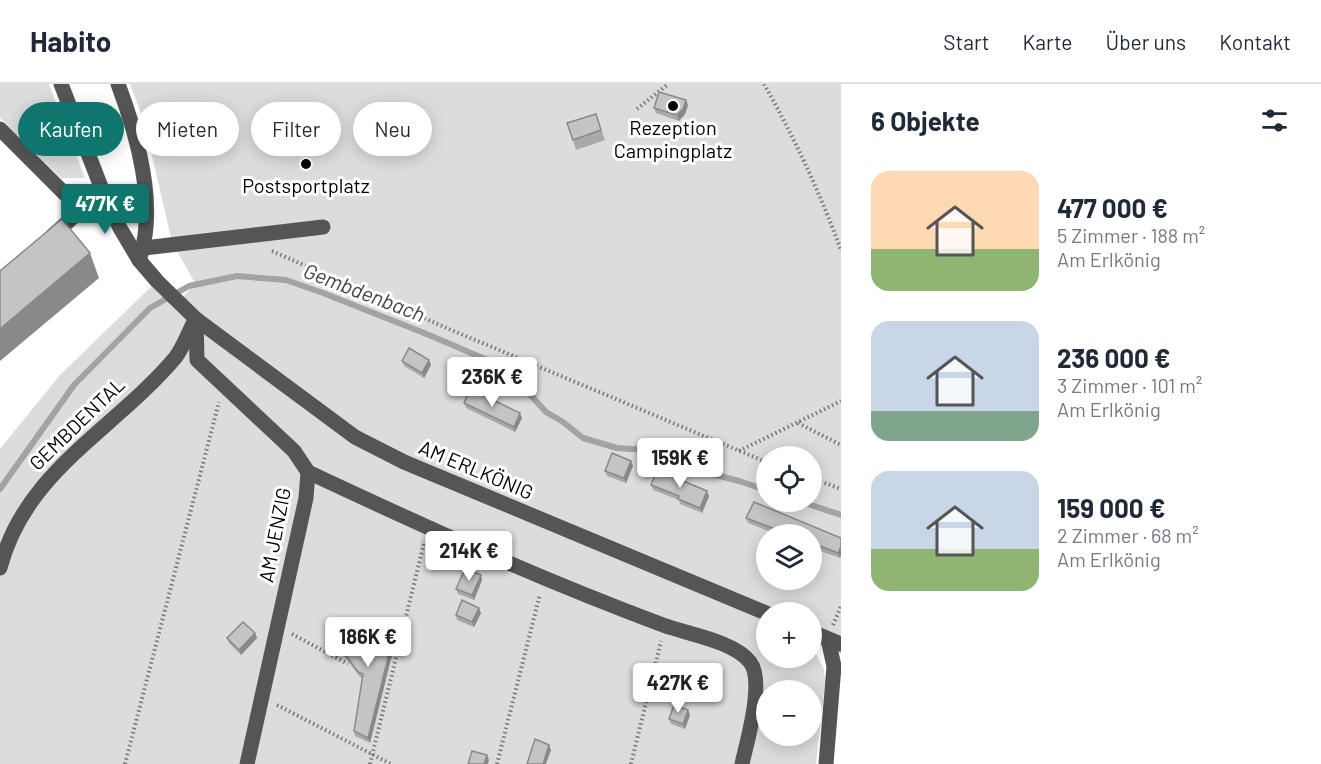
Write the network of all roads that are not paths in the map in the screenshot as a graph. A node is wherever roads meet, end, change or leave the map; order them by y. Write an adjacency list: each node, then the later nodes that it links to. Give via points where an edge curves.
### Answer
1 (61, 84): 4 (street)
2 (118, 84): 8 (street, via 134,124 147,203)
3 (0, 129): 5 (street)
4 (103, 192): 5 (street); 8 (street, via 120,228)
5 (81, 210): 7 (street)
6 (323, 227): 8 (street)
7 (42, 244)
8 (141, 254): 9 (street, AM ERLKÖNIG, via 157,281)
9 (196, 319): 10 (street, AM JENZIG, via 197,360 294,451); 11 (street, GEMBDENTAL, via 176,357 80,447 28,503); 12 (street, AM ERLKÖNIG, via 355,437 394,457)
10 (308, 472): 14 (street, AM JENZIG, via 306,498); 15 (street, via 544,579 732,648 751,663 756,682)
11 (0, 568)
12 (756, 609)
13 (835, 642): 16 (street)
14 (247, 764)
15 (742, 764)
16 (826, 764)

